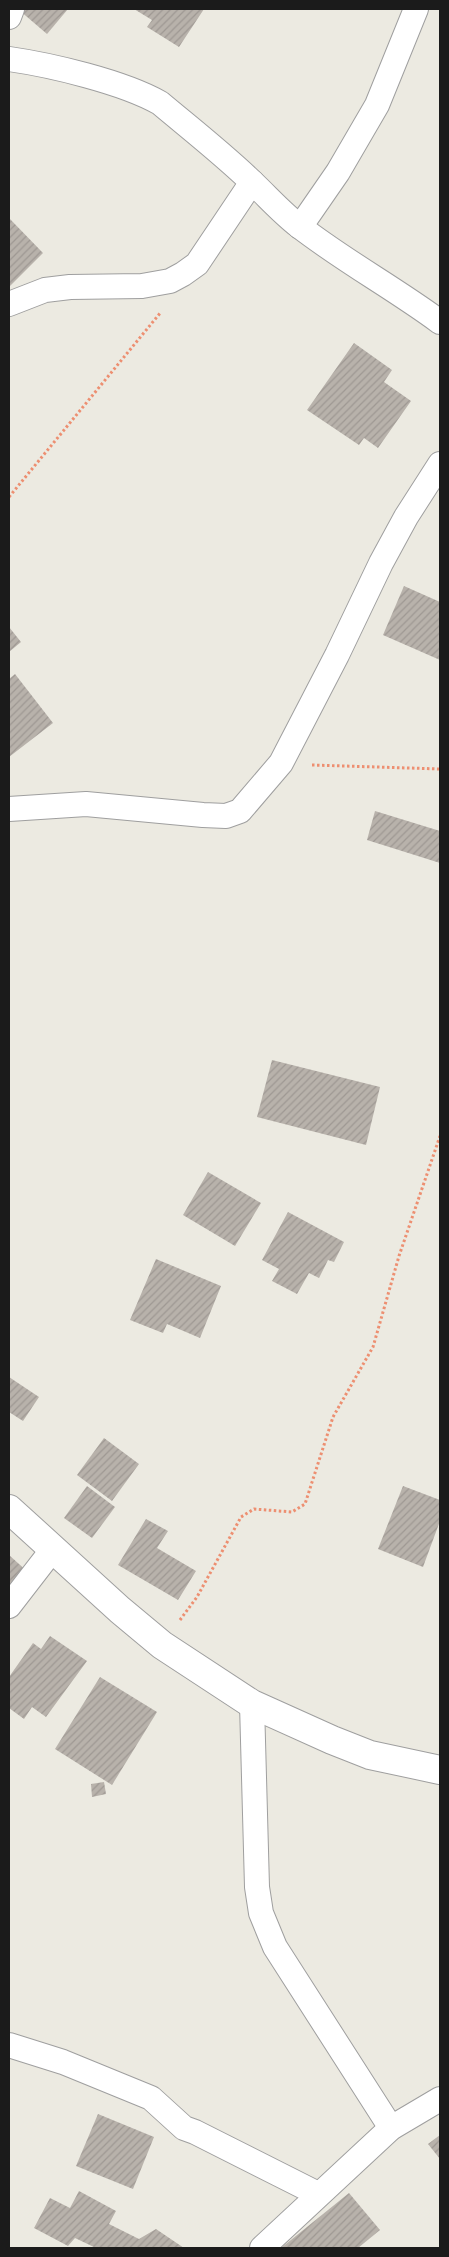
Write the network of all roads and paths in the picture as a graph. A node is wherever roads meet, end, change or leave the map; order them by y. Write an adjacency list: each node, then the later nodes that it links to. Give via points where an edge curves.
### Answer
1 (12, 9): 3 (street)
2 (416, 9): 6 (street, via 377,105 338,172)
3 (9, 17)
4 (9, 59): 5 (street, via 89,77 152,99)
5 (252, 182): 6 (street, via 276,208); 7 (street, via 197,264 170,281 142,286 45,290)
6 (300, 227): 9 (street)
7 (9, 304)
8 (162, 310): 11 (path)
9 (440, 322)
10 (440, 464): 12 (street, via 381,562)
11 (9, 497)
12 (281, 763): 13 (path); 14 (street, via 240,811 226,816 86,804)
13 (440, 769)
14 (9, 809)
15 (440, 1136): 19 (path, via 399,1256 373,1347 333,1417 305,1504 292,1512 254,1509 242,1517 197,1596)
16 (9, 1509): 17 (street)
17 (53, 1549): 18 (street); 19 (street)
18 (9, 1606)
19 (162, 1645): 20 (street)
20 (252, 1704): 21 (street, via 370,1755); 24 (street, via 257,1887 261,1913 275,1947)
21 (440, 1770)
22 (9, 2045): 25 (street, via 63,2062 151,2098 184,2128)
23 (440, 2099): 24 (street)
24 (391, 2128): 25 (street)
25 (318, 2194): 26 (street)
26 (262, 2248)

